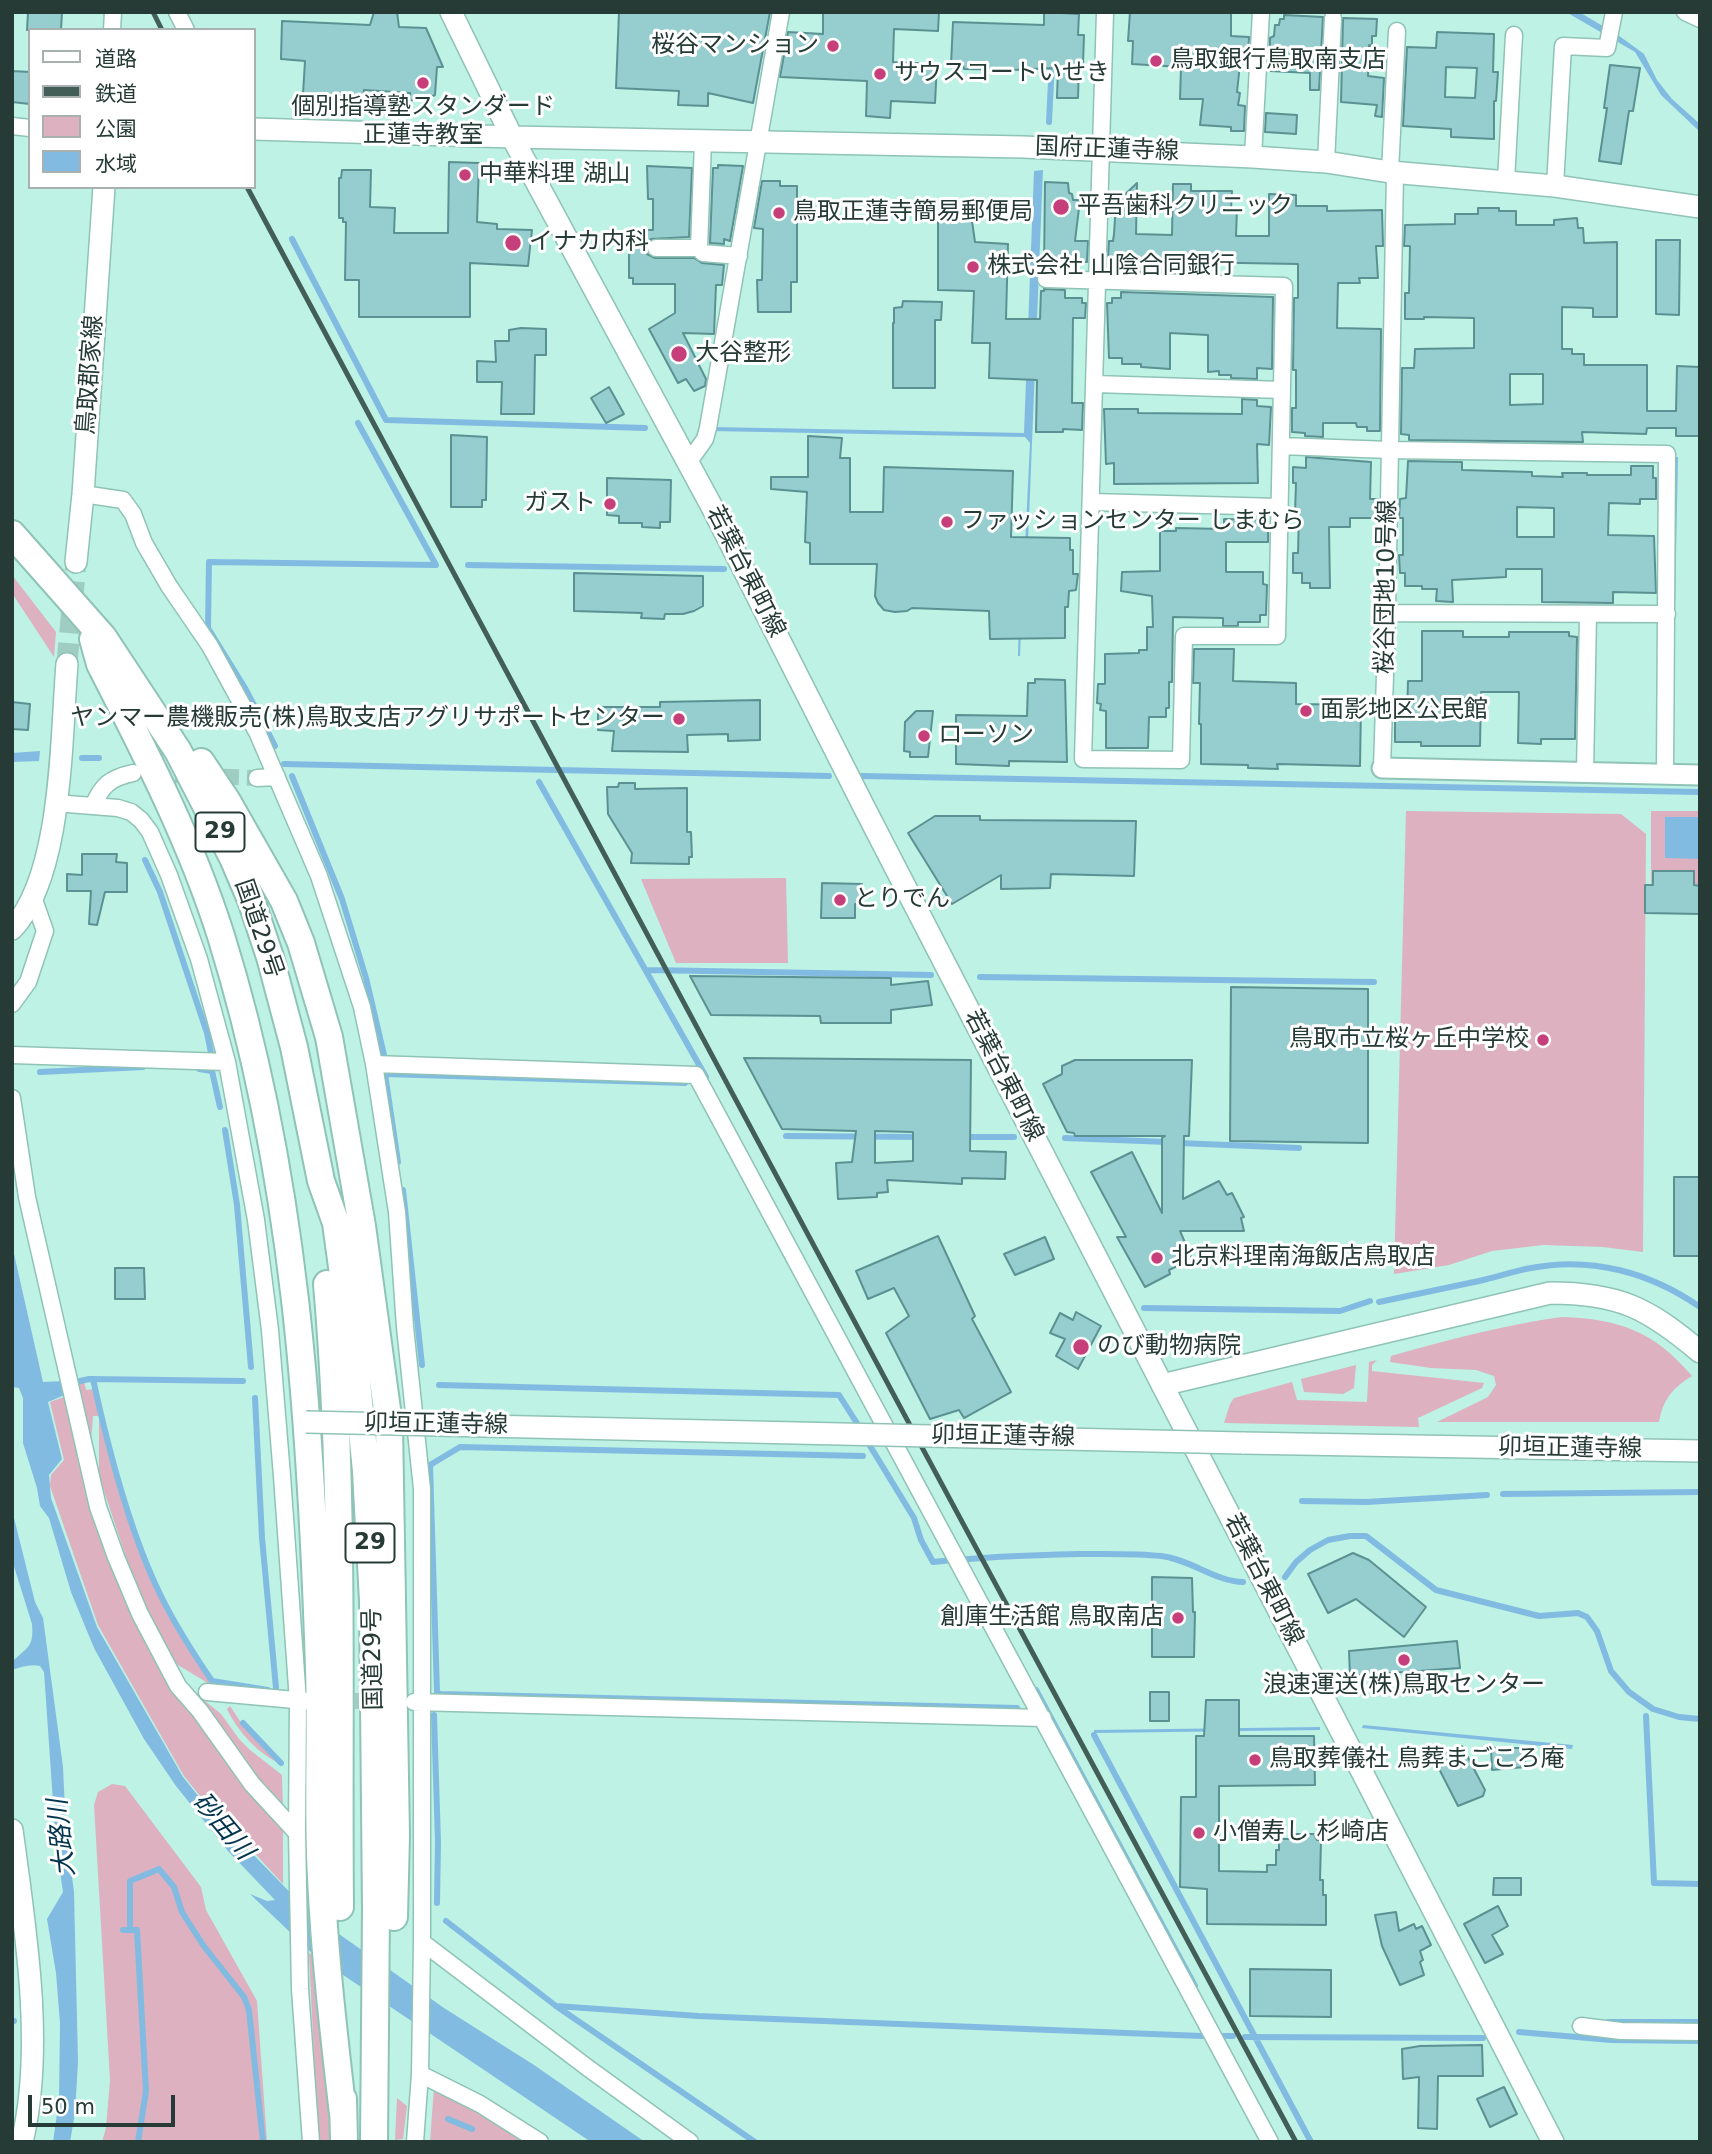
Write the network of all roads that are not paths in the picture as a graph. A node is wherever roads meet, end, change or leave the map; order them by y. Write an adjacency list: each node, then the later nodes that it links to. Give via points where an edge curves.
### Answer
1 (177, 12): 10 (street)
2 (452, 12): 14 (main road, 若葉台東町線)
3 (781, 12): 16 (street)
4 (1105, 12): 17 (street)
5 (1261, 12): 18 (street)
6 (1615, 12): 22 (street, via 1607,48 1563,47)
7 (1685, 12): 9 (street)
8 (1334, 18): 19 (street)
9 (1700, 19)
10 (185, 28)
11 (1397, 31): 20 (street, 桜谷団地10号線)
12 (1514, 35): 21 (street)
13 (256, 129): 14 (main road)
14 (512, 137): 15 (main road, 国府正蓮寺線); 34 (main road, 若葉台東町線)
15 (703, 142): 16 (main road, 国府正蓮寺線); 26 (street)
16 (758, 143): 17 (main road, 国府正蓮寺線); 27 (street)
17 (1100, 150): 18 (main road, 国府正蓮寺線); 29 (street)
18 (1253, 156): 19 (main road, 国府正蓮寺線)
19 (1326, 162): 20 (main road, 国府正蓮寺線)
20 (1392, 172): 21 (main road, 国府正蓮寺線); 33 (street, 桜谷団地10号線)
21 (1506, 181): 22 (main road, 国府正蓮寺線)
22 (1555, 186): 24 (main road, 国府正蓮寺線)
23 (104, 189): 35 (main road, 鳥取郡家線)
24 (1700, 207)
25 (656, 248): 26 (street)
26 (699, 248): 27 (street, via 704,253)
27 (739, 256): 34 (street, via 708,428)
28 (1046, 279): 29 (street)
29 (1098, 281): 30 (street); 31 (street, via 1284,286)
30 (1095, 384): 31 (street); 36 (street)
31 (1282, 390): 32 (street)
32 (1281, 446): 33 (street); 37 (street)
33 (1390, 450): 40 (street, 桜谷団地10号線); 42 (street, via 1667,454)
34 (688, 463): 63 (main road, 若葉台東町線)
35 (83, 494): 39 (main road, 鳥取郡家線); 50 (street, via 123,500 134,514 144,543 211,646)
36 (1091, 502): 37 (street); 37 (street, via 1083,759 1181,760 1184,636 1278,636)
37 (1280, 507)
38 (12, 534): 43 (highway, 国道29号 / 29)
39 (76, 562)
40 (1387, 613): 41 (street); 45 (street, 桜谷団地10号線)
41 (1588, 614): 42 (street); 46 (street)
42 (1667, 614): 48 (street)
43 (96, 629): 61 (highway, 国道29号 / 29, via 178,751 251,900 294,1047); 64 (highway, via 100,664 162,784 240,1002 267,1115 293,1274); 65 (highway, via 164,707 227,801 284,901 301,943 329,1037 341,1102)
44 (67, 664): 52 (main road)
45 (1382, 768): 46 (street, 桜谷団地10号線)
46 (1585, 772): 48 (street, 桜谷団地10号線)
47 (133, 774): 53 (street, via 115,777)
48 (1665, 774): 49 (street, 桜谷団地10号線)
49 (1700, 775)
50 (277, 777): 51 (street); 59 (street, via 319,876 362,1007)
51 (257, 778)
52 (55, 803): 53 (street); 54 (main road, via 40,883)
53 (93, 806): 58 (street, via 131,812 150,832 199,959)
54 (33, 897): 55 (main road); 56 (street, via 45,930 28,982)
55 (12, 929)
56 (12, 1004)
57 (12, 1055): 58 (street)
58 (227, 1062): 68 (street, via 256,1220 270,1330)
59 (374, 1064): 69 (street, via 397,1212 422,1489); 70 (street, via 696,1075)
60 (12, 1098): 72 (street, via 33,1223 98,1507 116,1557 178,1686 252,1784)
61 (321, 1181): 73 (highway, 国道29号 / 29, via 338,1470); 74 (highway, 国道29号 / 29, via 336,1223 366,1471)
62 (1700, 1352): 63 (main road, via 1652,1315 1623,1301 1587,1293 1550,1293)
63 (1162, 1385): 87 (main road, 若葉台東町線)
64 (306, 1422): 65 (main road, 卯垣正蓮寺線, bridge); 73 (highway)
65 (389, 1424): 66 (main road, 卯垣正蓮寺線, bridge); 74 (highway, via 396,1836)
66 (1700, 1451)
67 (207, 1692): 68 (street)
68 (303, 1701): 72 (street)
69 (419, 1702): 70 (street); 75 (street)
70 (1043, 1718): 86 (street)
71 (12, 1830): 79 (main road, via 26,1935 32,2056)
72 (297, 1833): 80 (street, via 300,1989)
73 (330, 1861): 81 (highway, 国道29号 / 29)
74 (385, 1912): 82 (highway, 国道29号 / 29)
75 (422, 1942): 78 (street); 85 (street)
76 (1581, 2026): 77 (street)
77 (1700, 2032)
78 (421, 2074): 83 (street); 84 (street, via 481,2104)
79 (22, 2142)
80 (311, 2142)
81 (344, 2142)
82 (374, 2142)
83 (415, 2142)
84 (540, 2142)
85 (690, 2142)
86 (1270, 2142)
87 (1553, 2142)

